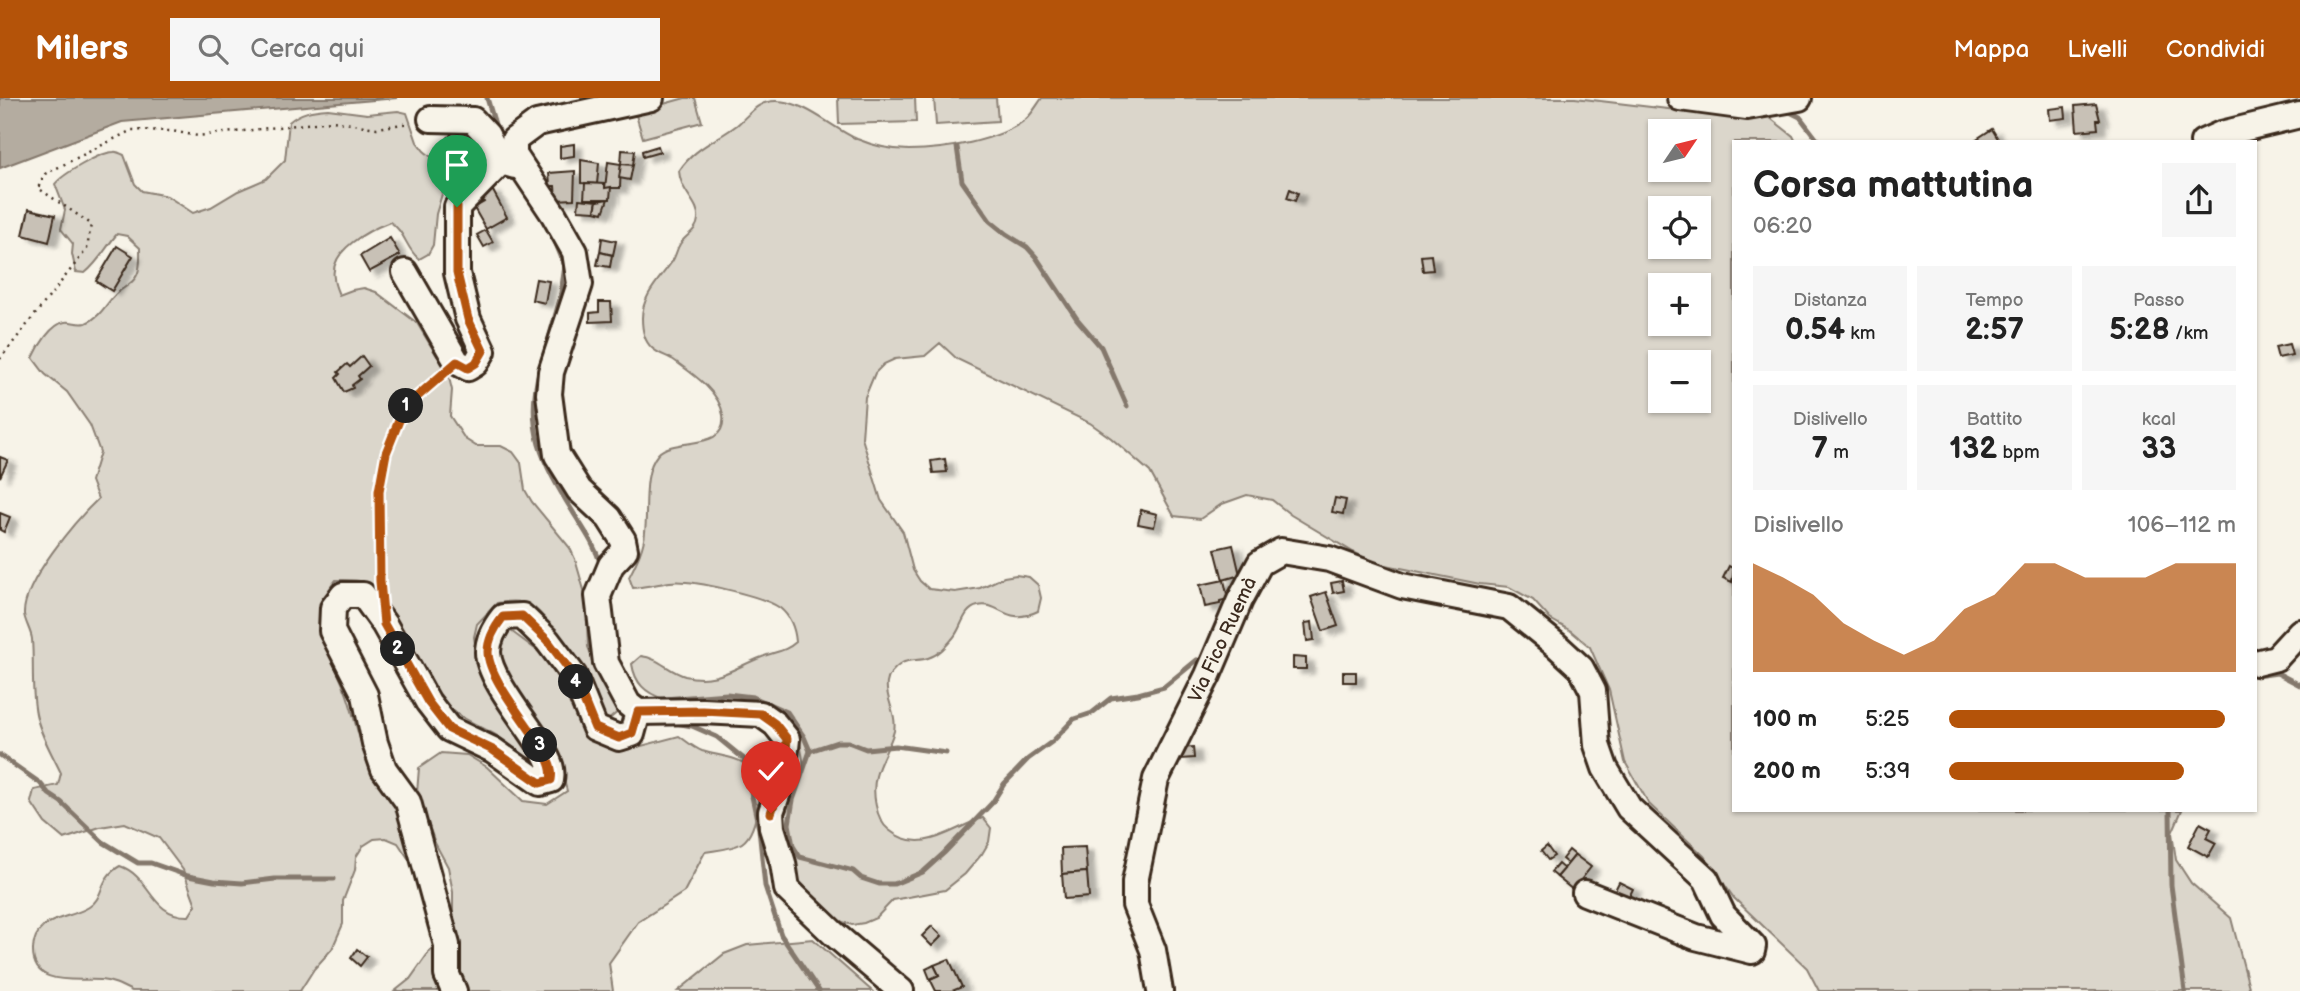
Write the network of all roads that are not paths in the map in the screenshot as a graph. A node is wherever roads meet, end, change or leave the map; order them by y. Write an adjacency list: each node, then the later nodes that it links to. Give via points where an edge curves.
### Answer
1 (651, 98): 8 (street, via 537,123 514,140)
2 (1680, 98): 3 (street, via 1747,107)
3 (1799, 98)
4 (471, 109): 6 (street); 8 (street)
5 (2300, 115): 7 (street)
6 (431, 120)
7 (2208, 140)
8 (512, 165): 9 (street, via 457,207 457,273 468,319 483,351 476,363 468,368 457,362); 12 (street, via 554,215 575,252 580,284 551,372 549,394 557,455 623,540 625,550 611,565 598,596 606,663 628,704)
9 (405, 272)
10 (2300, 632): 11 (street, via 2276,658)
11 (2257, 663)
12 (638, 712): 14 (street, via 632,733 619,738 595,728 574,676 547,640 522,616 503,617 493,630 488,653 495,679 553,769 551,780 540,783 493,750 449,729 363,595 343,595 333,608 332,631 365,695 384,769 408,802 447,945 447,975); 15 (street, via 761,714 775,724 787,739 783,778 771,813 787,889)
13 (1585, 894): 16 (street, Via Fico Ruemà, via 1696,937 1752,951 1753,946 1723,915 1706,879 1629,808 1597,745 1593,691 1581,668 1556,645 1509,607 1402,586 1329,559 1282,551 1260,564 1240,600 1156,779 1135,882 1135,905 1153,950)
14 (454, 991)
15 (901, 991)
16 (1160, 991)

